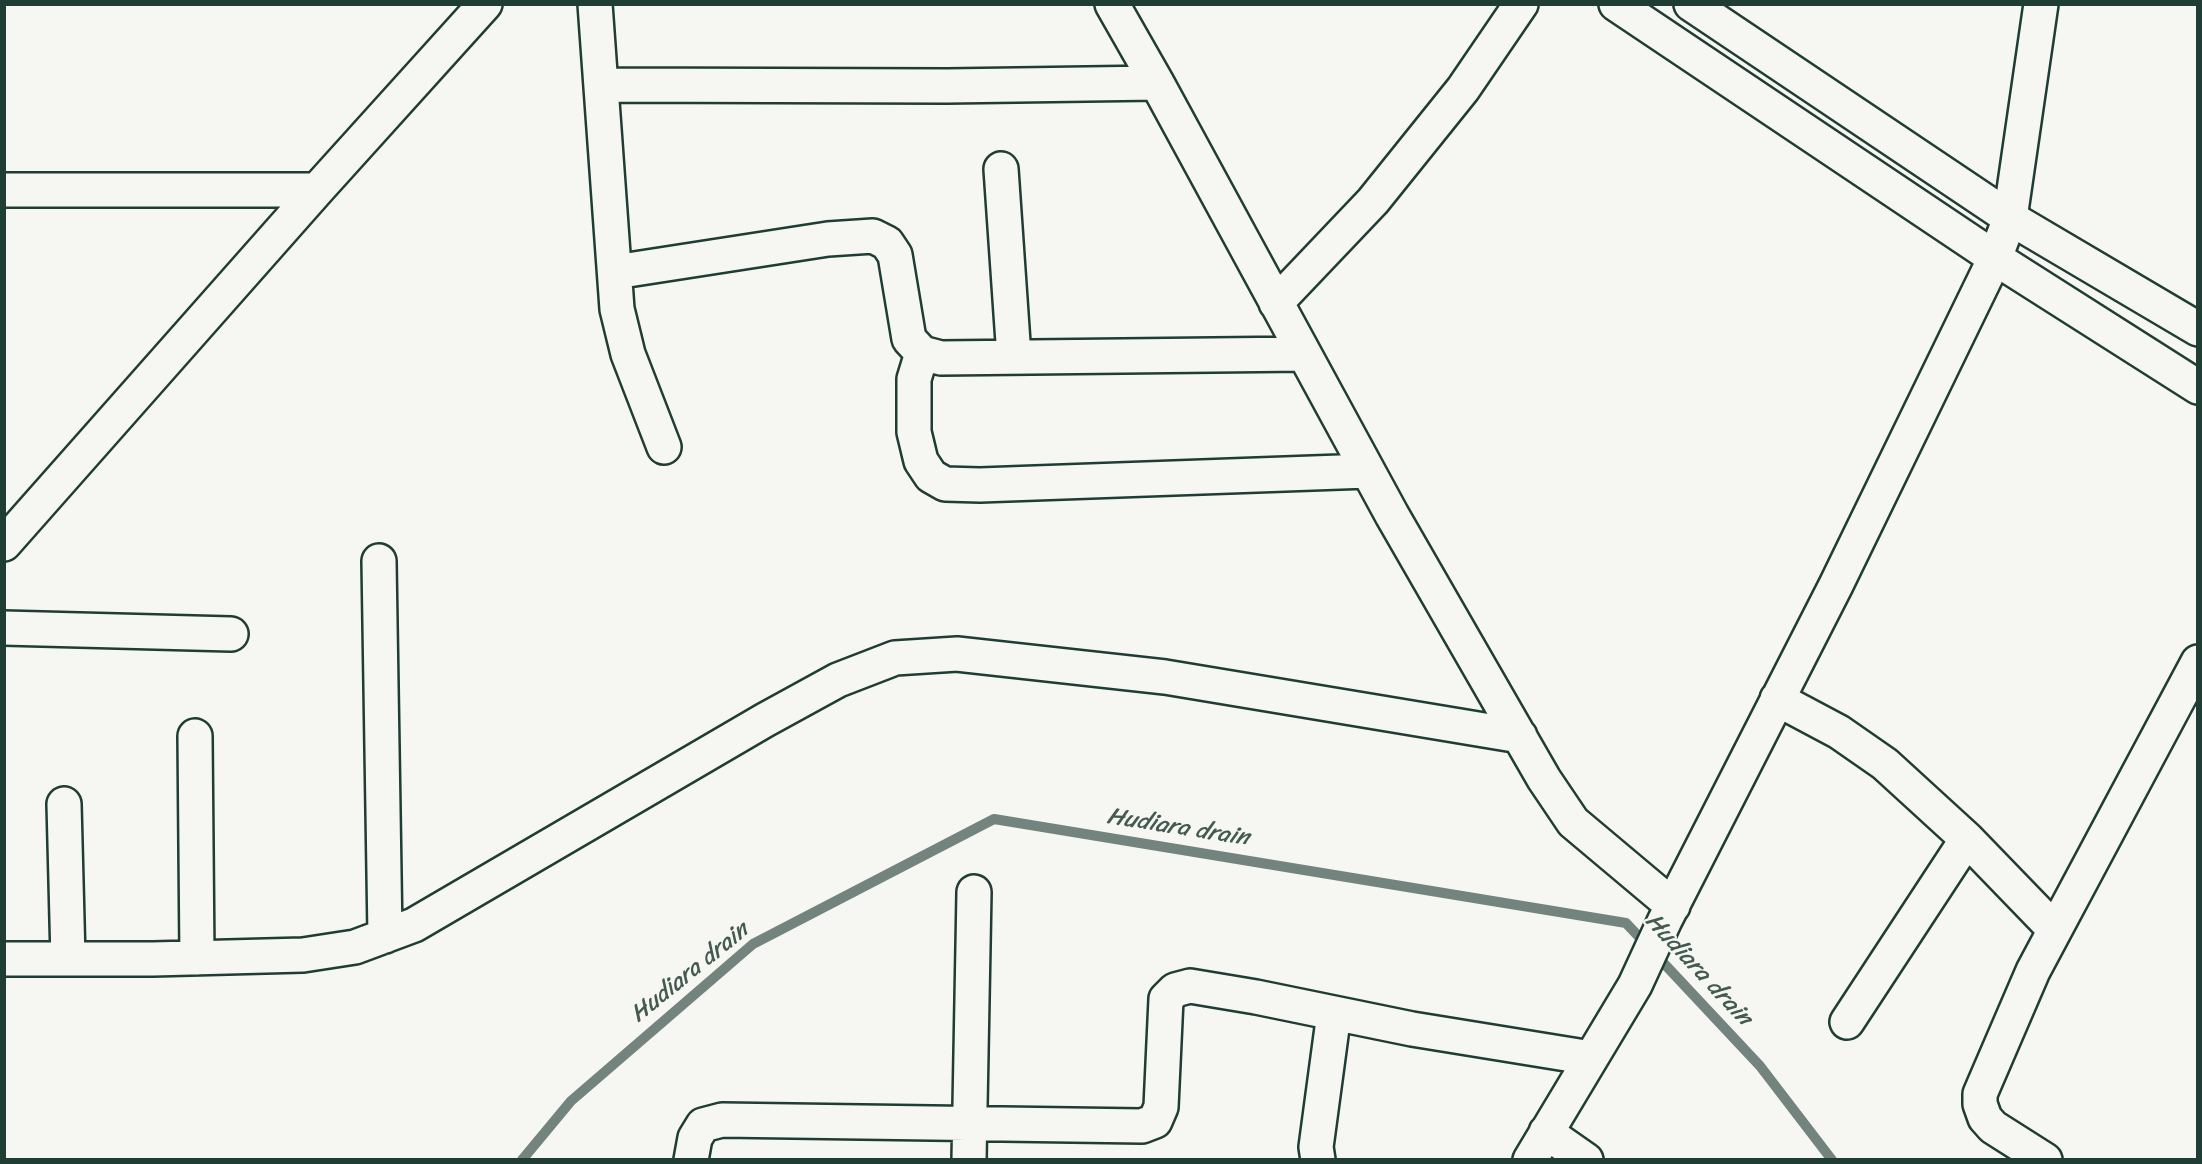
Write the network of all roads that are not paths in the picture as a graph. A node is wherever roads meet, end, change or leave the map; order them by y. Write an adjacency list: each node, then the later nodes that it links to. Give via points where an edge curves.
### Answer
1 (484, 4): 11 (street)
2 (595, 4): 9 (street)
3 (1112, 4): 8 (street)
4 (1521, 4): 16 (street, via 1463,89 1373,201)
5 (1616, 4): 14 (street)
6 (1691, 4): 13 (street)
7 (2041, 4): 13 (street)
8 (1157, 83): 9 (street); 16 (street)
9 (601, 85): 15 (street)
10 (1001, 169): 20 (street)
11 (317, 189): 12 (street); 24 (street)
12 (4, 190)
13 (2010, 218): 14 (street); 17 (street)
14 (1995, 258): 21 (street); 29 (street)
15 (615, 272): 18 (street, via 828,239 873,236 887,243 895,255 909,339); 22 (street, via 628,354)
16 (1276, 303): 19 (street)
17 (2198, 329)
18 (922, 353): 20 (street, via 940,358); 23 (street, via 914,379 914,432 921,461 931,476 945,484)
19 (1304, 354): 20 (street); 23 (street)
20 (1014, 357)
21 (2198, 387)
22 (664, 447)
23 (1368, 471): 31 (street)
24 (4, 544)
25 (379, 561): 37 (street)
26 (4, 628): 27 (street)
27 (231, 634)
28 (2198, 662): 36 (street)
29 (1777, 699): 33 (street, via 1839,732 1885,764); 35 (street)
30 (195, 736): 38 (street)
31 (1520, 736): 35 (street, via 1573,822); 37 (street, via 1165,677 957,654 896,658 838,680 414,925)
32 (64, 804): 40 (street)
33 (1967, 839): 36 (street); 42 (street)
34 (974, 892): 44 (street)
35 (1669, 913): 43 (street, via 1635,986)
36 (2055, 930): 51 (street, via 1980,1094 1985,1118)
37 (385, 936): 38 (street, via 355,947 303,955)
38 (197, 958): 40 (street)
39 (4, 959): 40 (street)
40 (69, 959)
41 (1334, 1013): 43 (street); 44 (street, via 1190,986 1175,990 1167,999 1161,1107 1155,1121 1142,1126); 48 (street, via 1316,1147)
42 (1847, 1023)
43 (1591, 1058): 45 (street)
44 (970, 1123): 46 (street, via 722,1120 703,1125); 47 (street)
45 (1546, 1132): 49 (street); 50 (street)
46 (692, 1160)
47 (969, 1160)
48 (1318, 1160)
49 (1530, 1160)
50 (1586, 1160)
51 (2045, 1160)

